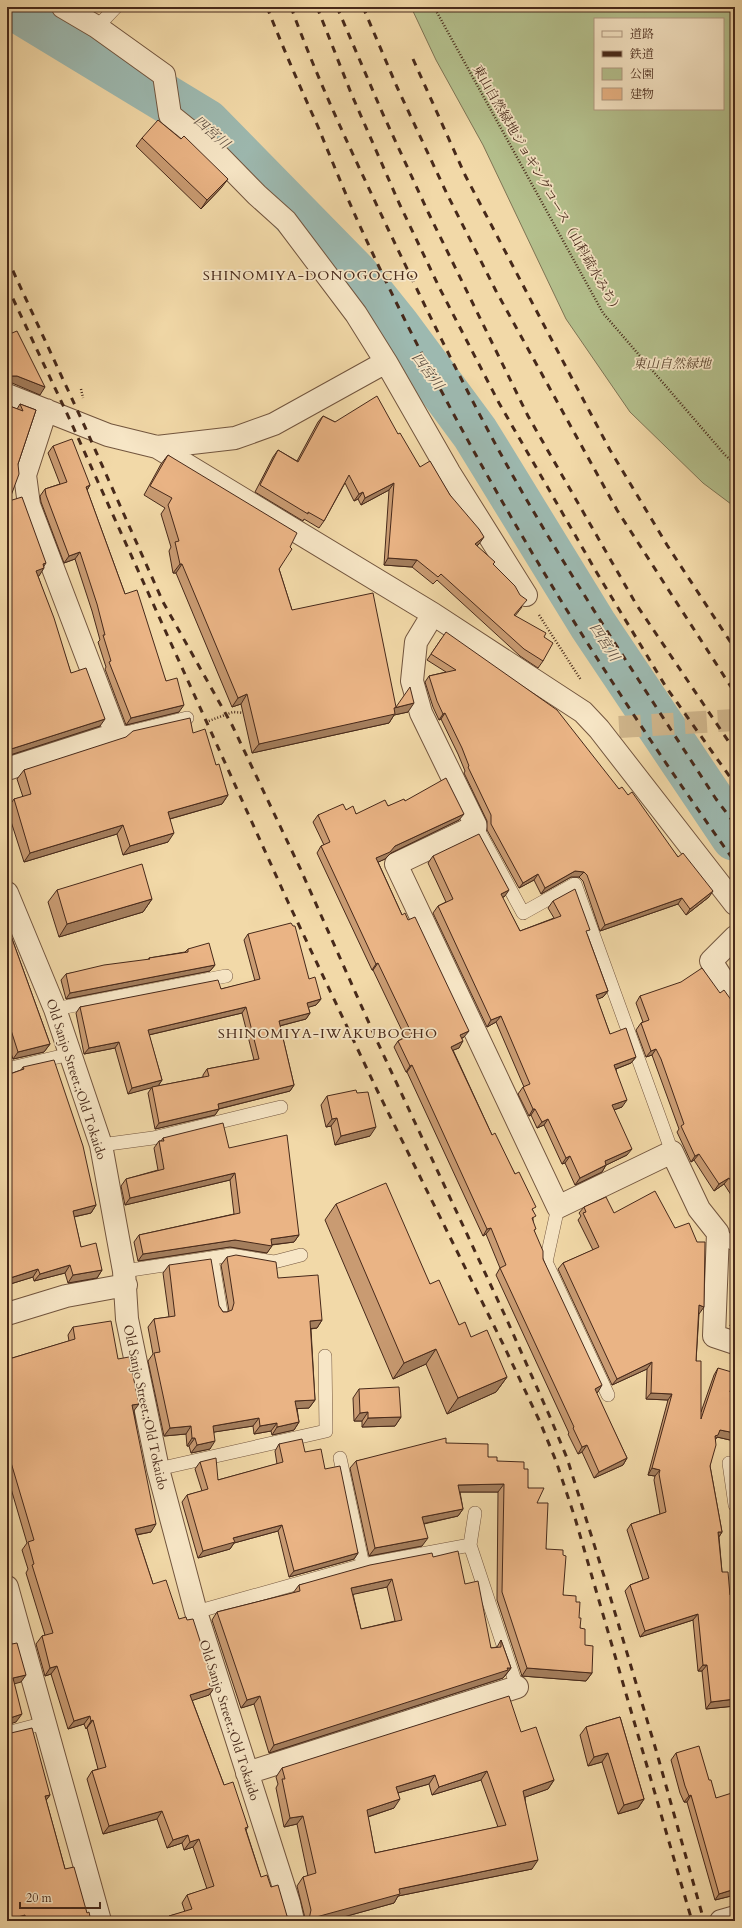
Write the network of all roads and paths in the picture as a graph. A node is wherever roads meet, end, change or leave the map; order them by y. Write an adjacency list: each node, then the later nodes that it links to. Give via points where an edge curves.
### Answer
1 (63, 7): 4 (street)
2 (116, 7): 4 (lane)
3 (434, 7): 9 (path, 東山自然緑地ジョギングコース（山科疏水みち）, via 603,313)
4 (97, 27): 5 (street, via 164,75 170,115 211,148 286,221 356,314)
5 (386, 362): 8 (street, via 274,424 242,436); 10 (street, via 449,472)
6 (7, 395): 7 (street)
7 (46, 410): 8 (street, via 108,436); 15 (street, via 25,475 29,505)
8 (156, 447): 11 (street)
9 (735, 464)
10 (526, 595): 12 (path, via 591,695)
11 (433, 614): 12 (street); 17 (street, via 416,642 412,681 421,713)
12 (583, 712): 19 (street, via 609,728)
13 (246, 714): 14 (path, via 233,712 196,726 192,718)
14 (187, 718): 15 (lane)
15 (116, 734): 16 (street)
16 (7, 769)
17 (476, 826): 28 (lane, via 523,913 575,884); 29 (street, via 396,864)
18 (7, 893): 23 (street, Old Sanjo Street.;Old Tokaido)
19 (735, 904)
20 (735, 937): 22 (street, via 711,961)
21 (226, 976): 23 (lane)
22 (735, 999)
23 (55, 1009): 24 (street, Old Sanjo Street.;Old Tokaido)
24 (70, 1054): 25 (lane); 27 (street, Old Sanjo Street.;Old Tokaido)
25 (7, 1069)
26 (281, 1107): 27 (lane, via 153,1138)
27 (101, 1144): 33 (street, Old Sanjo Street.;Old Tokaido)
28 (672, 1152): 29 (street); 30 (street, via 699,1209)
29 (558, 1207): 38 (lane, via 546,1262)
30 (726, 1239): 36 (street, via 714,1336)
31 (301, 1255): 32 (lane, via 274,1262 231,1255)
32 (212, 1258): 33 (lane); 34 (lane)
33 (125, 1278): 35 (street); 41 (street, Old Sanjo Street.;Old Tokaido, via 127,1319)
34 (221, 1312)
35 (7, 1314)
36 (735, 1343)
37 (325, 1356): 41 (lane, via 326,1430)
38 (608, 1395)
39 (340, 1458): 45 (lane)
40 (729, 1463): 42 (lane)
41 (158, 1469): 47 (street, Old Sanjo Street.;Old Tokaido)
42 (735, 1505)
43 (475, 1513): 44 (lane)
44 (470, 1545): 45 (lane); 48 (lane)
45 (363, 1565): 47 (lane)
46 (7, 1587): 49 (street)
47 (196, 1612): 51 (street, Old Sanjo Street.;Old Tokaido)
48 (517, 1687): 51 (street)
49 (45, 1723): 50 (lane); 53 (street)
50 (7, 1733)
51 (247, 1772): 54 (street, Old Sanjo Street.;Old Tokaido)
52 (735, 1917): 55 (street)
53 (100, 1921)
54 (293, 1921)
55 (721, 1921)

